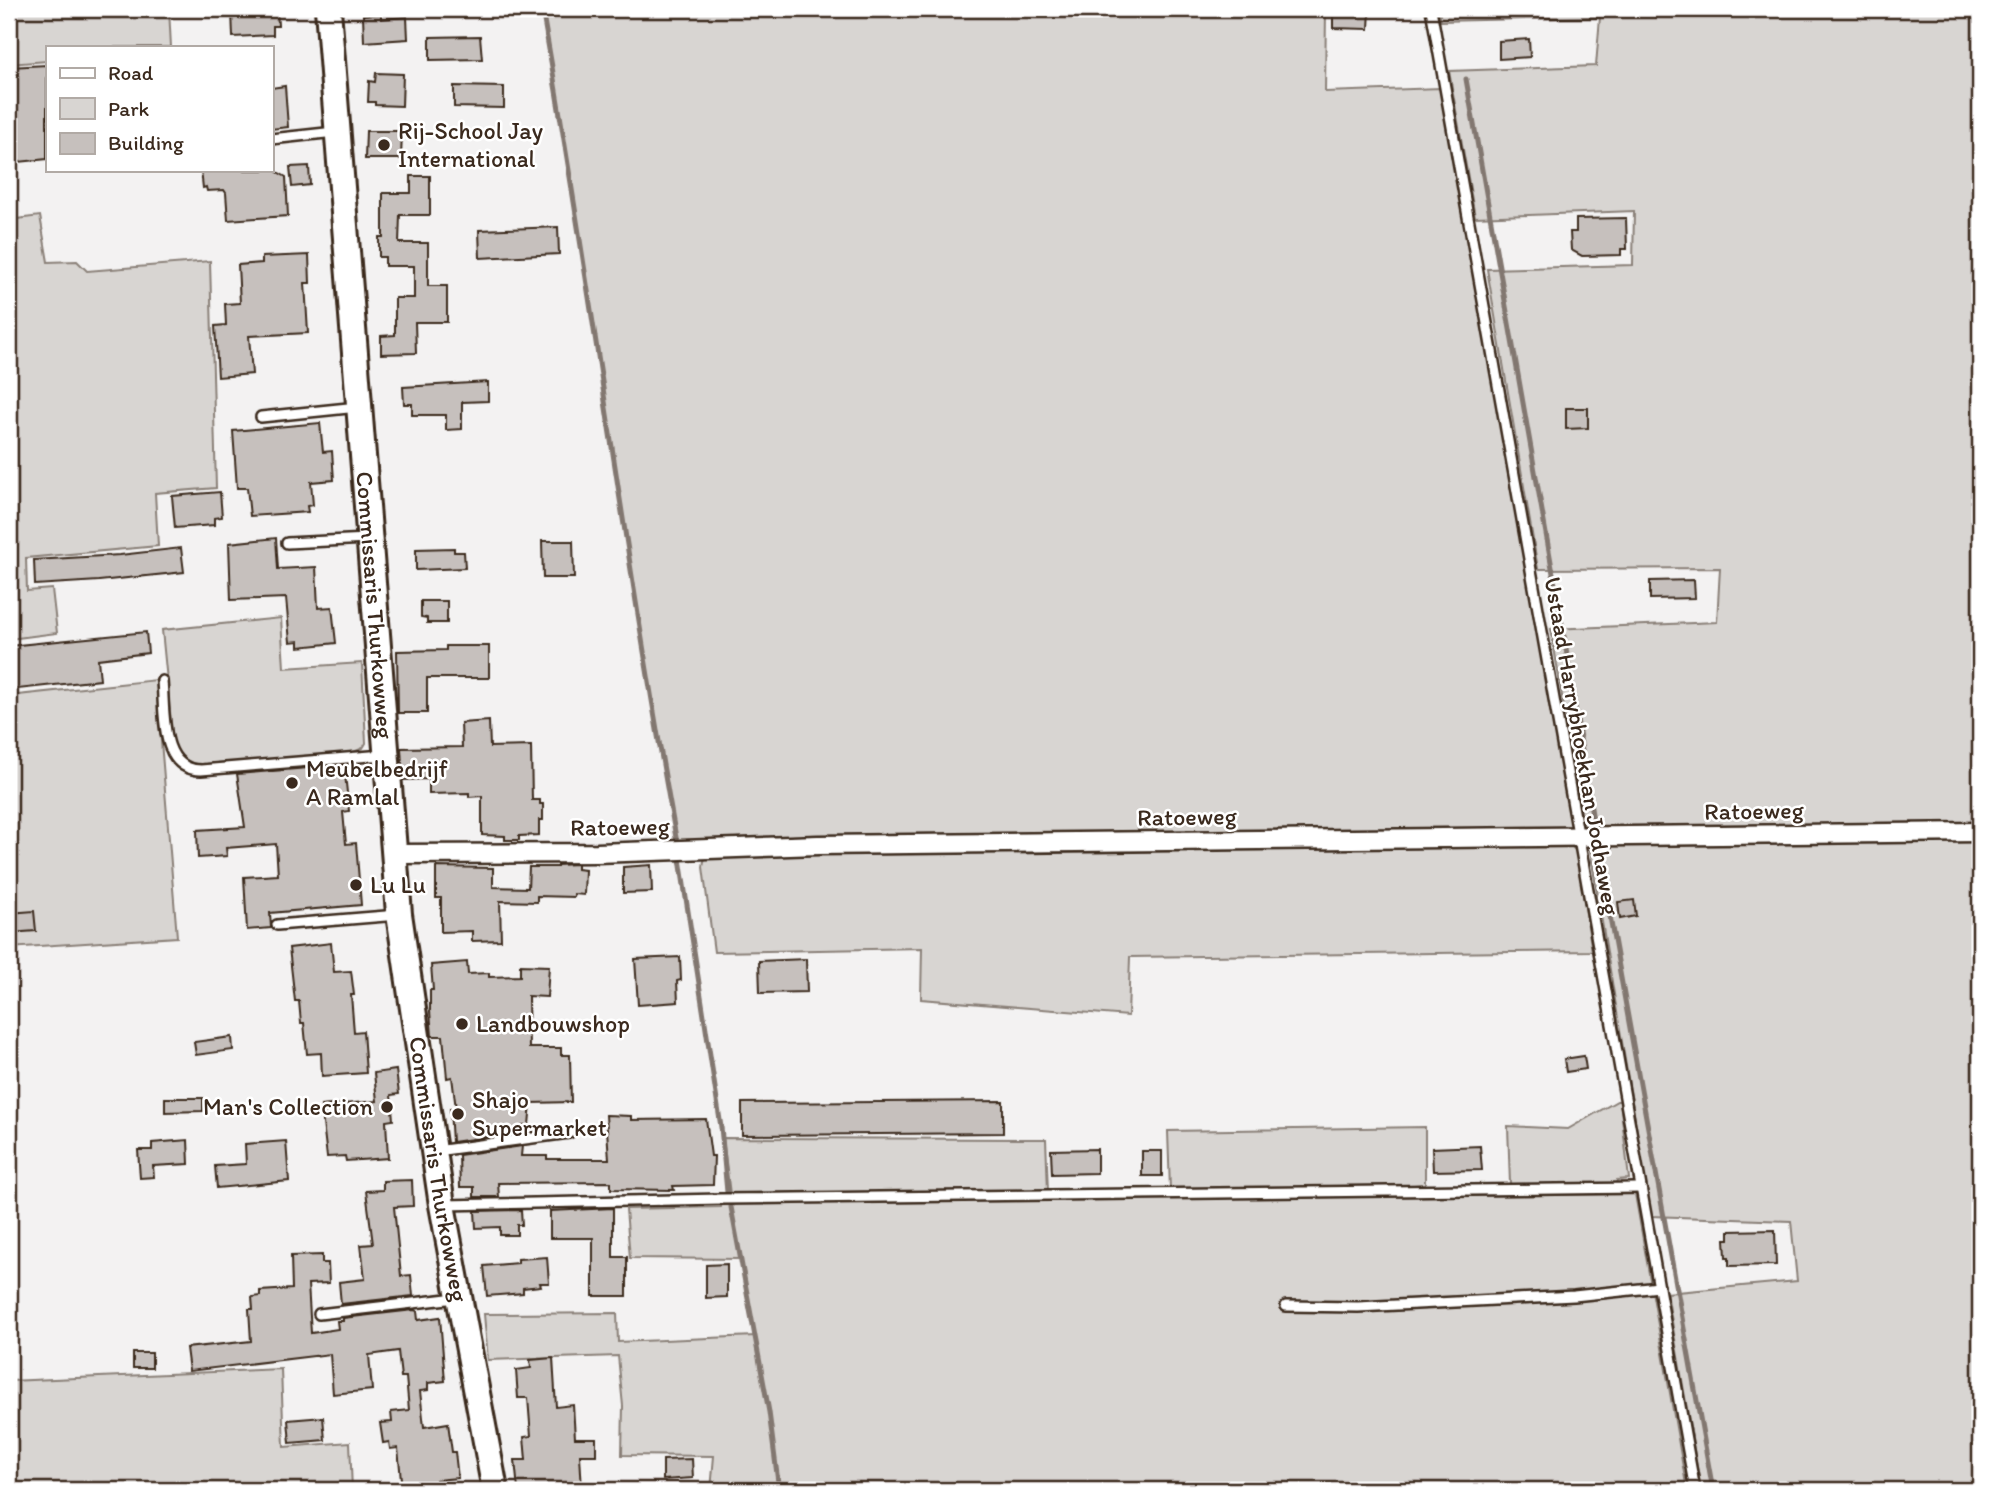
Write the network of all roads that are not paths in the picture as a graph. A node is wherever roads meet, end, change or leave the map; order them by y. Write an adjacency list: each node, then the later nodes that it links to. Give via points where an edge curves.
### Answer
1 (328, 9): 3 (main road, Commissaris Thurkowweg)
2 (1432, 9): 12 (lane, Ustaad Harrybhoekhan Jodhaweg)
3 (337, 132): 4 (lane); 5 (main road, Commissaris Thurkowweg)
4 (273, 139)
5 (360, 407): 6 (lane); 7 (main road, Commissaris Thurkowweg)
6 (261, 417)
7 (370, 539): 8 (lane); 10 (main road, Commissaris Thurkowweg)
8 (288, 543)
9 (162, 681): 10 (lane, via 169,747 184,768)
10 (385, 755): 13 (main road, Commissaris Thurkowweg)
11 (1980, 832): 12 (street, Ratoeweg)
12 (1577, 836): 13 (street, Ratoeweg); 18 (lane, Ustaad Harrybhoekhan Jodhaweg, via 1625,1088)
13 (395, 854): 14 (main road, Commissaris Thurkowweg)
14 (399, 914): 15 (lane); 17 (main road, Commissaris Thurkowweg)
15 (277, 925)
16 (569, 1133): 17 (lane)
17 (436, 1151): 19 (main road, Commissaris Thurkowweg)
18 (1639, 1188): 19 (lane); 20 (lane, Ustaad Harrybhoekhan Jodhaweg)
19 (442, 1205): 21 (main road, Commissaris Thurkowweg)
20 (1659, 1287): 22 (lane, via 1359,1307); 25 (lane, Ustaad Harrybhoekhan Jodhaweg)
21 (458, 1298): 23 (lane); 24 (main road, Commissaris Thurkowweg)
22 (1286, 1306)
23 (319, 1314)
24 (495, 1490)
25 (1695, 1490)

